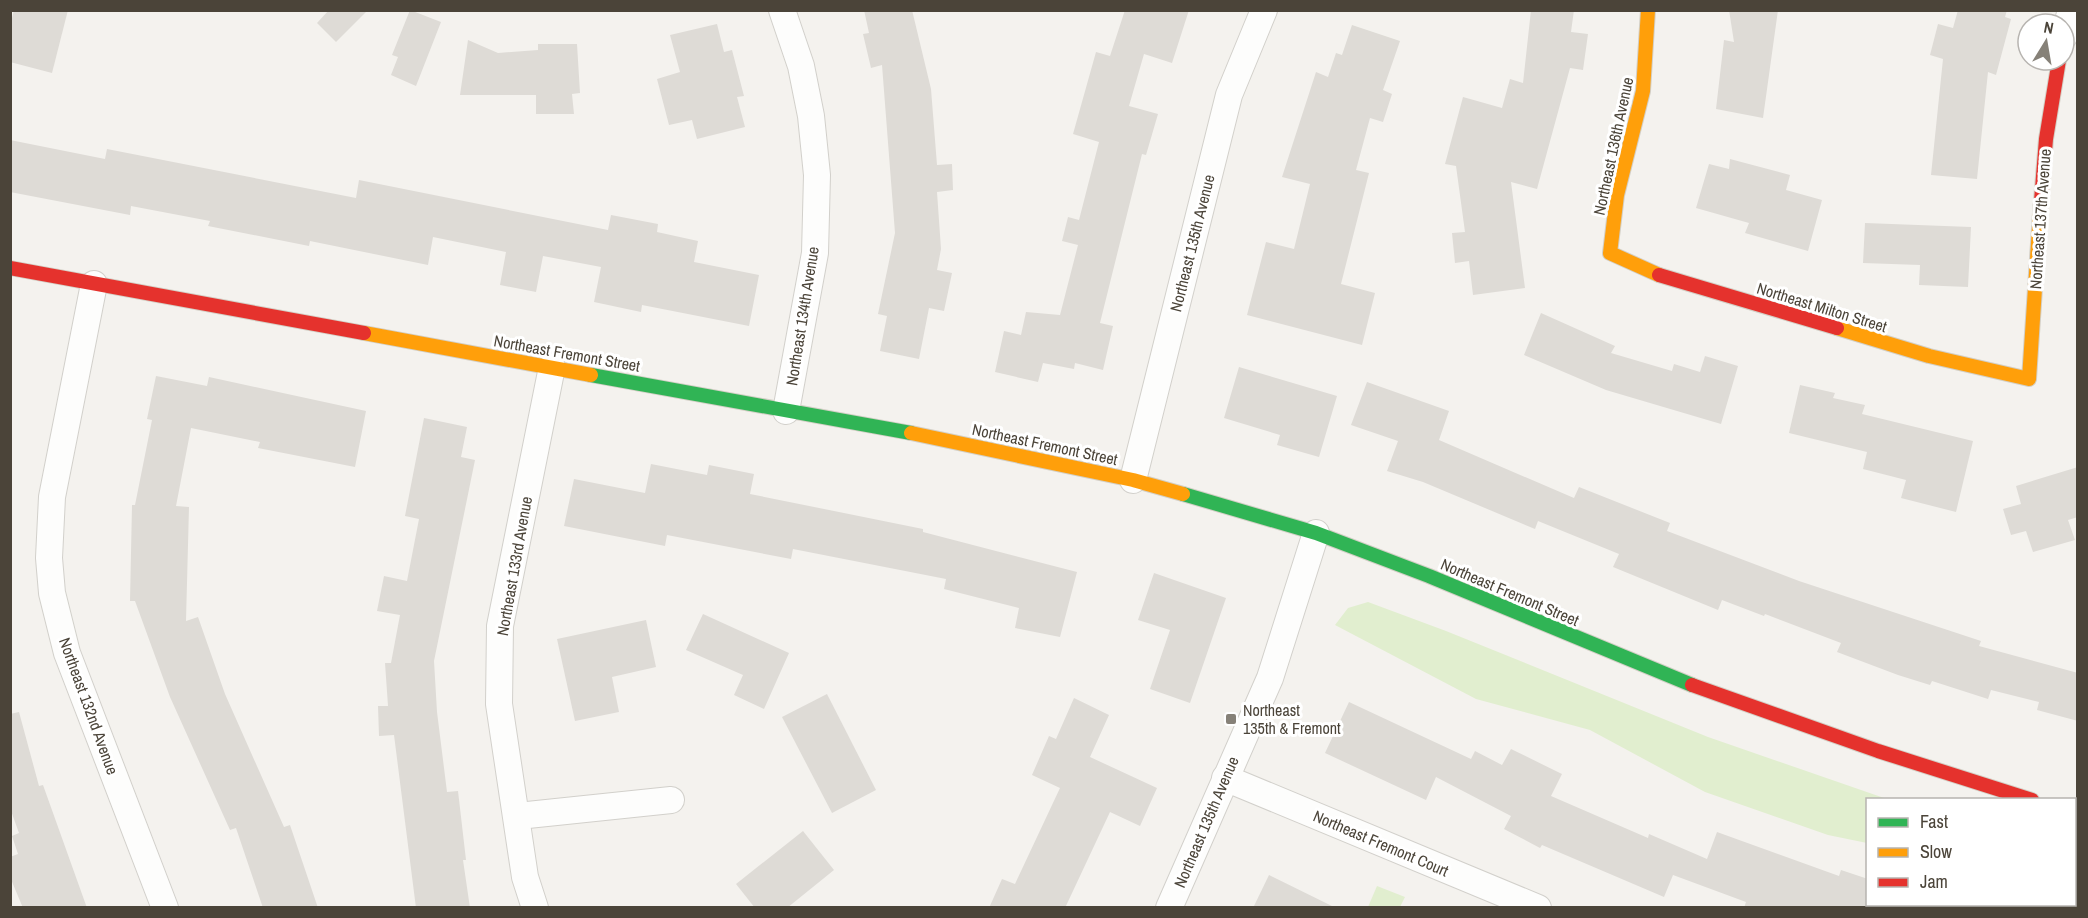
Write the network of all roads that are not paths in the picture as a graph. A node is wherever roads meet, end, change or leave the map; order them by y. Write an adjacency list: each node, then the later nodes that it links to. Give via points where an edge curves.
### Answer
1 (782, 10): 10 (street, Northeast 134th Avenue, via 801,66 817,175 815,253)
2 (1263, 10): 11 (street, Northeast 135th Avenue, via 1229,95)
3 (1648, 10): 5 (street, Northeast 136th Avenue, via 1643,91 1617,195)
4 (2057, 72): 9 (street, Northeast 137th Avenue, via 2040,180)
5 (1610, 253): 9 (street, Northeast Milton Street, via 1659,275 1929,356)
6 (10, 268): 7 (street, Northeast Fremont Street)
7 (94, 284): 8 (street, Northeast Fremont Street); 17 (street, Northeast 132nd Avenue, via 52,497 52,593 67,653)
8 (552, 367): 10 (street, Northeast Fremont Street); 16 (street, Northeast 133rd Avenue, via 500,626 499,704)
9 (2028, 379)
10 (786, 411): 11 (street, Northeast Fremont Street, via 948,440)
11 (1133, 480): 12 (street, Northeast Fremont Street)
12 (1316, 533): 13 (street, Northeast 135th Avenue, via 1270,678); 14 (street, Northeast Fremont Street, via 1682,681 1878,751)
13 (1225, 778): 19 (street, Northeast 135th Avenue); 20 (street, Northeast Fremont Court)
14 (2026, 798)
15 (671, 800): 16 (street)
16 (518, 816): 18 (street, Northeast 133rd Avenue, via 525,877)
17 (165, 908)
18 (535, 908)
19 (1169, 908)
20 (1538, 908)

